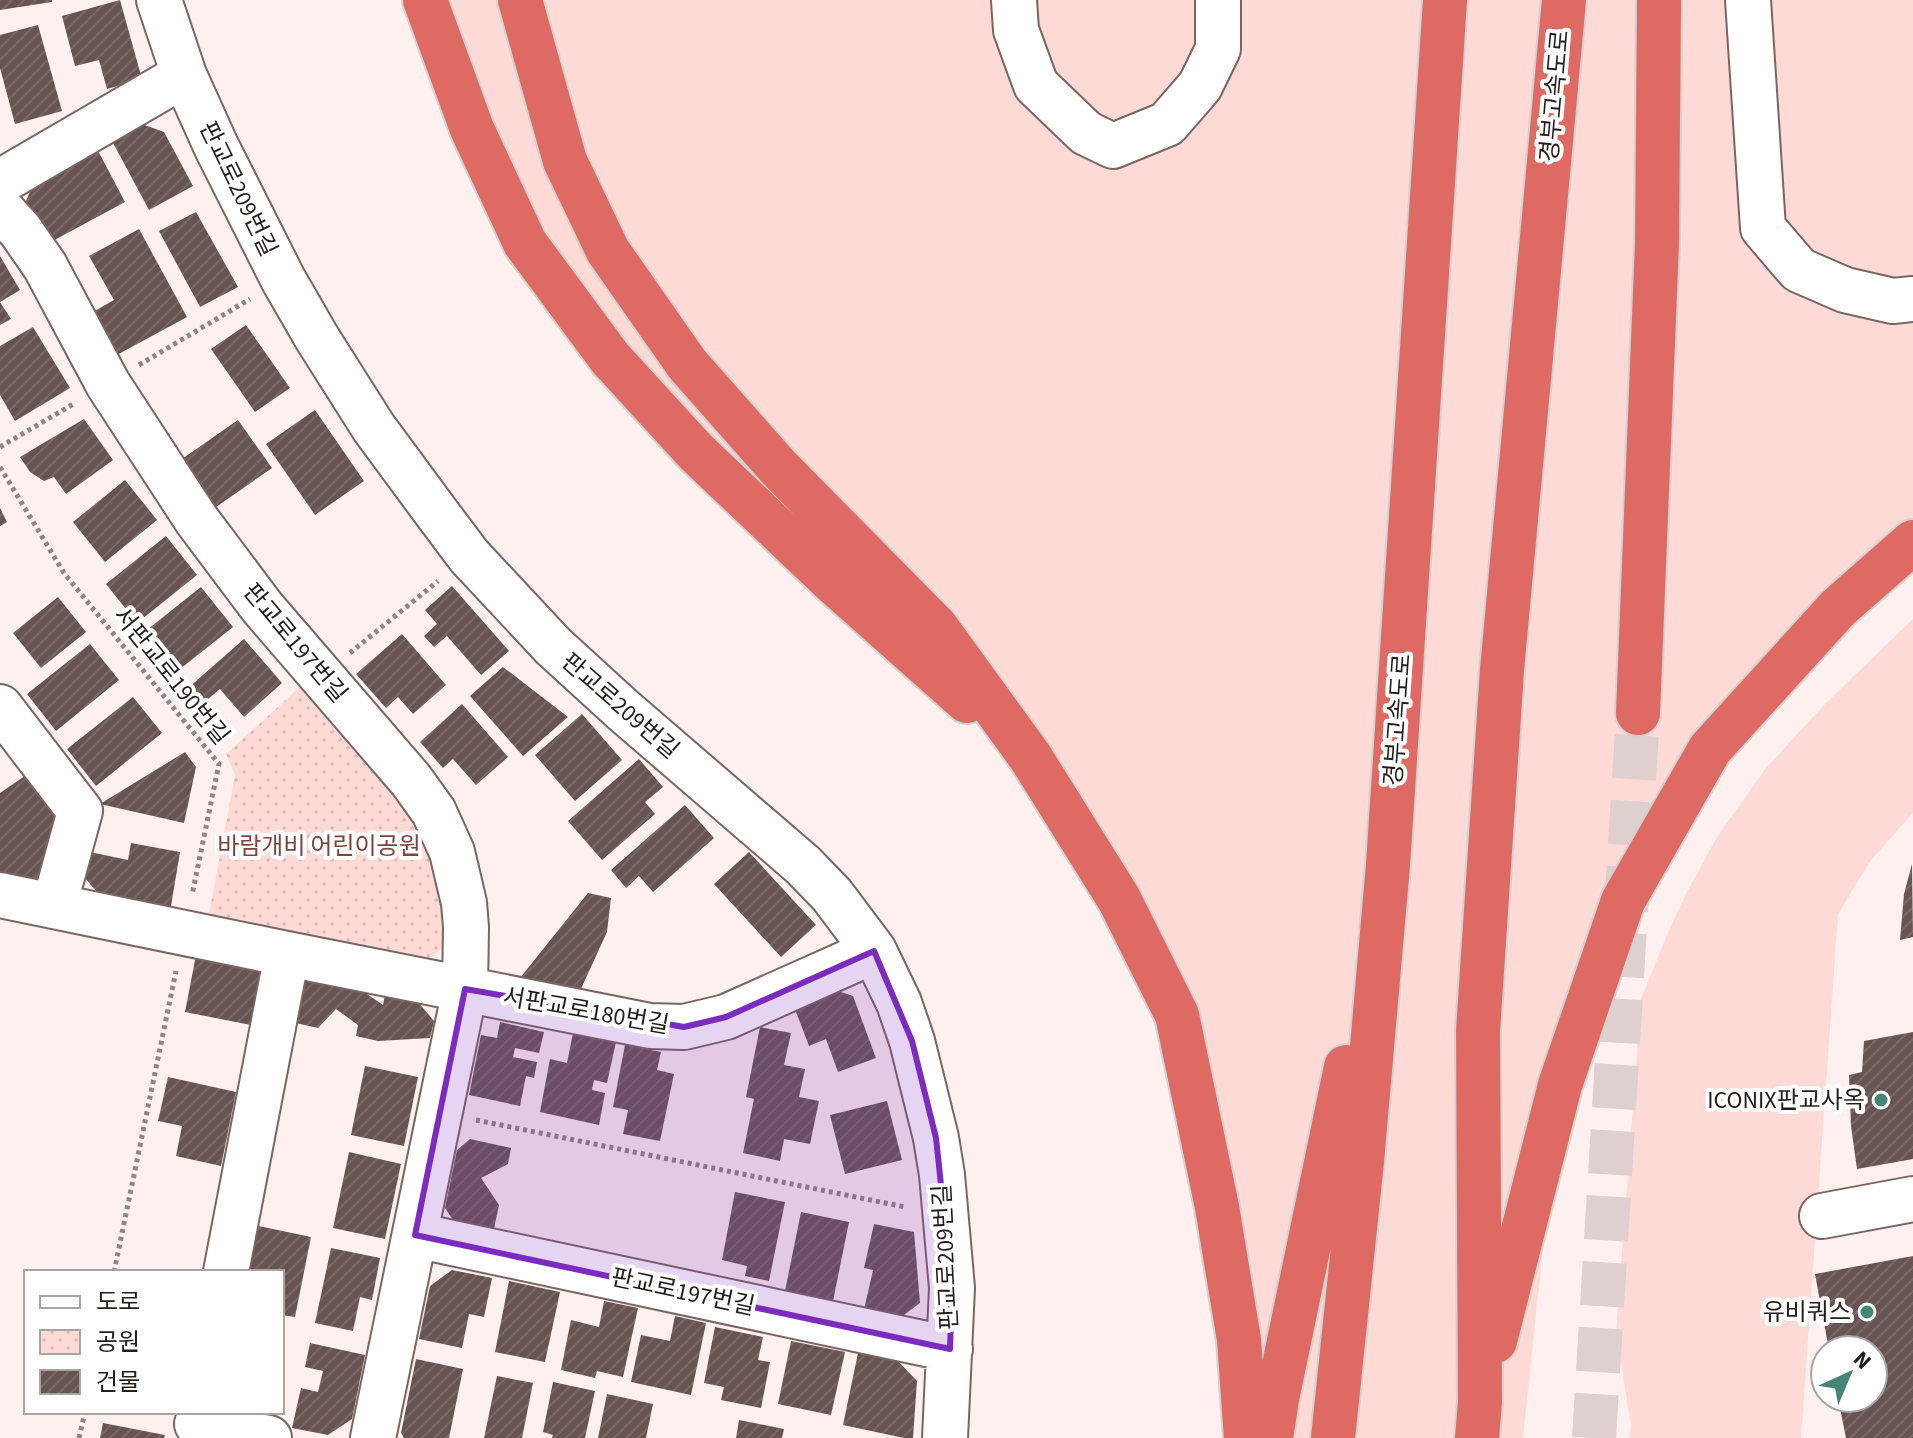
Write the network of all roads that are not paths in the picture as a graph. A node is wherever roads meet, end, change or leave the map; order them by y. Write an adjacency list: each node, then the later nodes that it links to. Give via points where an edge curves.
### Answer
1 (159, 0): 10 (street, 판교로209번길)
2 (425, 0): 17 (highway, via 472,129 525,243 610,358 696,452)
3 (520, 0): 17 (highway, via 565,161 608,251 687,364 778,467 936,627)
4 (1014, 0): 5 (street, via 1016,30 1036,85 1086,133 1113,146 1167,124 1200,86 1218,49)
5 (1218, 0)
6 (1445, 0): 18 (highway, 경부고속도로)
7 (1564, 0): 29 (highway, 경부고속도로, via 1502,670 1478,1031)
8 (1659, 0): 16 (highway, via 1657,243)
9 (1748, 0): 13 (street, via 1763,228 1799,270 1845,290 1893,301)
10 (184, 75): 11 (street); 21 (street, 판교로209번길, via 244,203 317,338 382,439 469,556 584,677 803,865)
11 (0, 182)
12 (0, 208): 23 (street, 판교로197번길, via 45,266 108,384 196,519 262,607 434,812 452,852 464,903)
13 (1913, 299)
14 (1913, 542): 29 (highway, via 1838,608 1710,749 1623,901 1560,1085)
15 (0, 707): 20 (street, via 80,811)
16 (1638, 713)
17 (1031, 758): 34 (highway, via 1119,899 1177,1015 1239,1340)
18 (1388, 865): 35 (highway); 36 (highway, 경부고속도로)
19 (0, 895): 20 (street, 서판교로180번길)
20 (54, 906): 22 (street, 서판교로180번길)
21 (874, 951): 23 (street, 서판교로180번길, via 726,1017 684,1027 620,1021); 28 (street, 판교로209번길, via 912,1041 936,1138 952,1288)
22 (287, 954): 23 (street, 서판교로180번길); 27 (street)
23 (465, 989): 26 (street, 판교로197번길)
24 (1913, 1199): 25 (street)
25 (1822, 1216)
26 (415, 1235): 28 (street, 판교로197번길); 32 (street, 판교로197번길)
27 (226, 1270)
28 (950, 1349): 33 (street, 판교로209번길)
29 (1478, 1420)
30 (196, 1425): 31 (street)
31 (269, 1438)
32 (373, 1438)
33 (945, 1438)
34 (1246, 1438)
35 (1271, 1438)
36 (1333, 1438)

